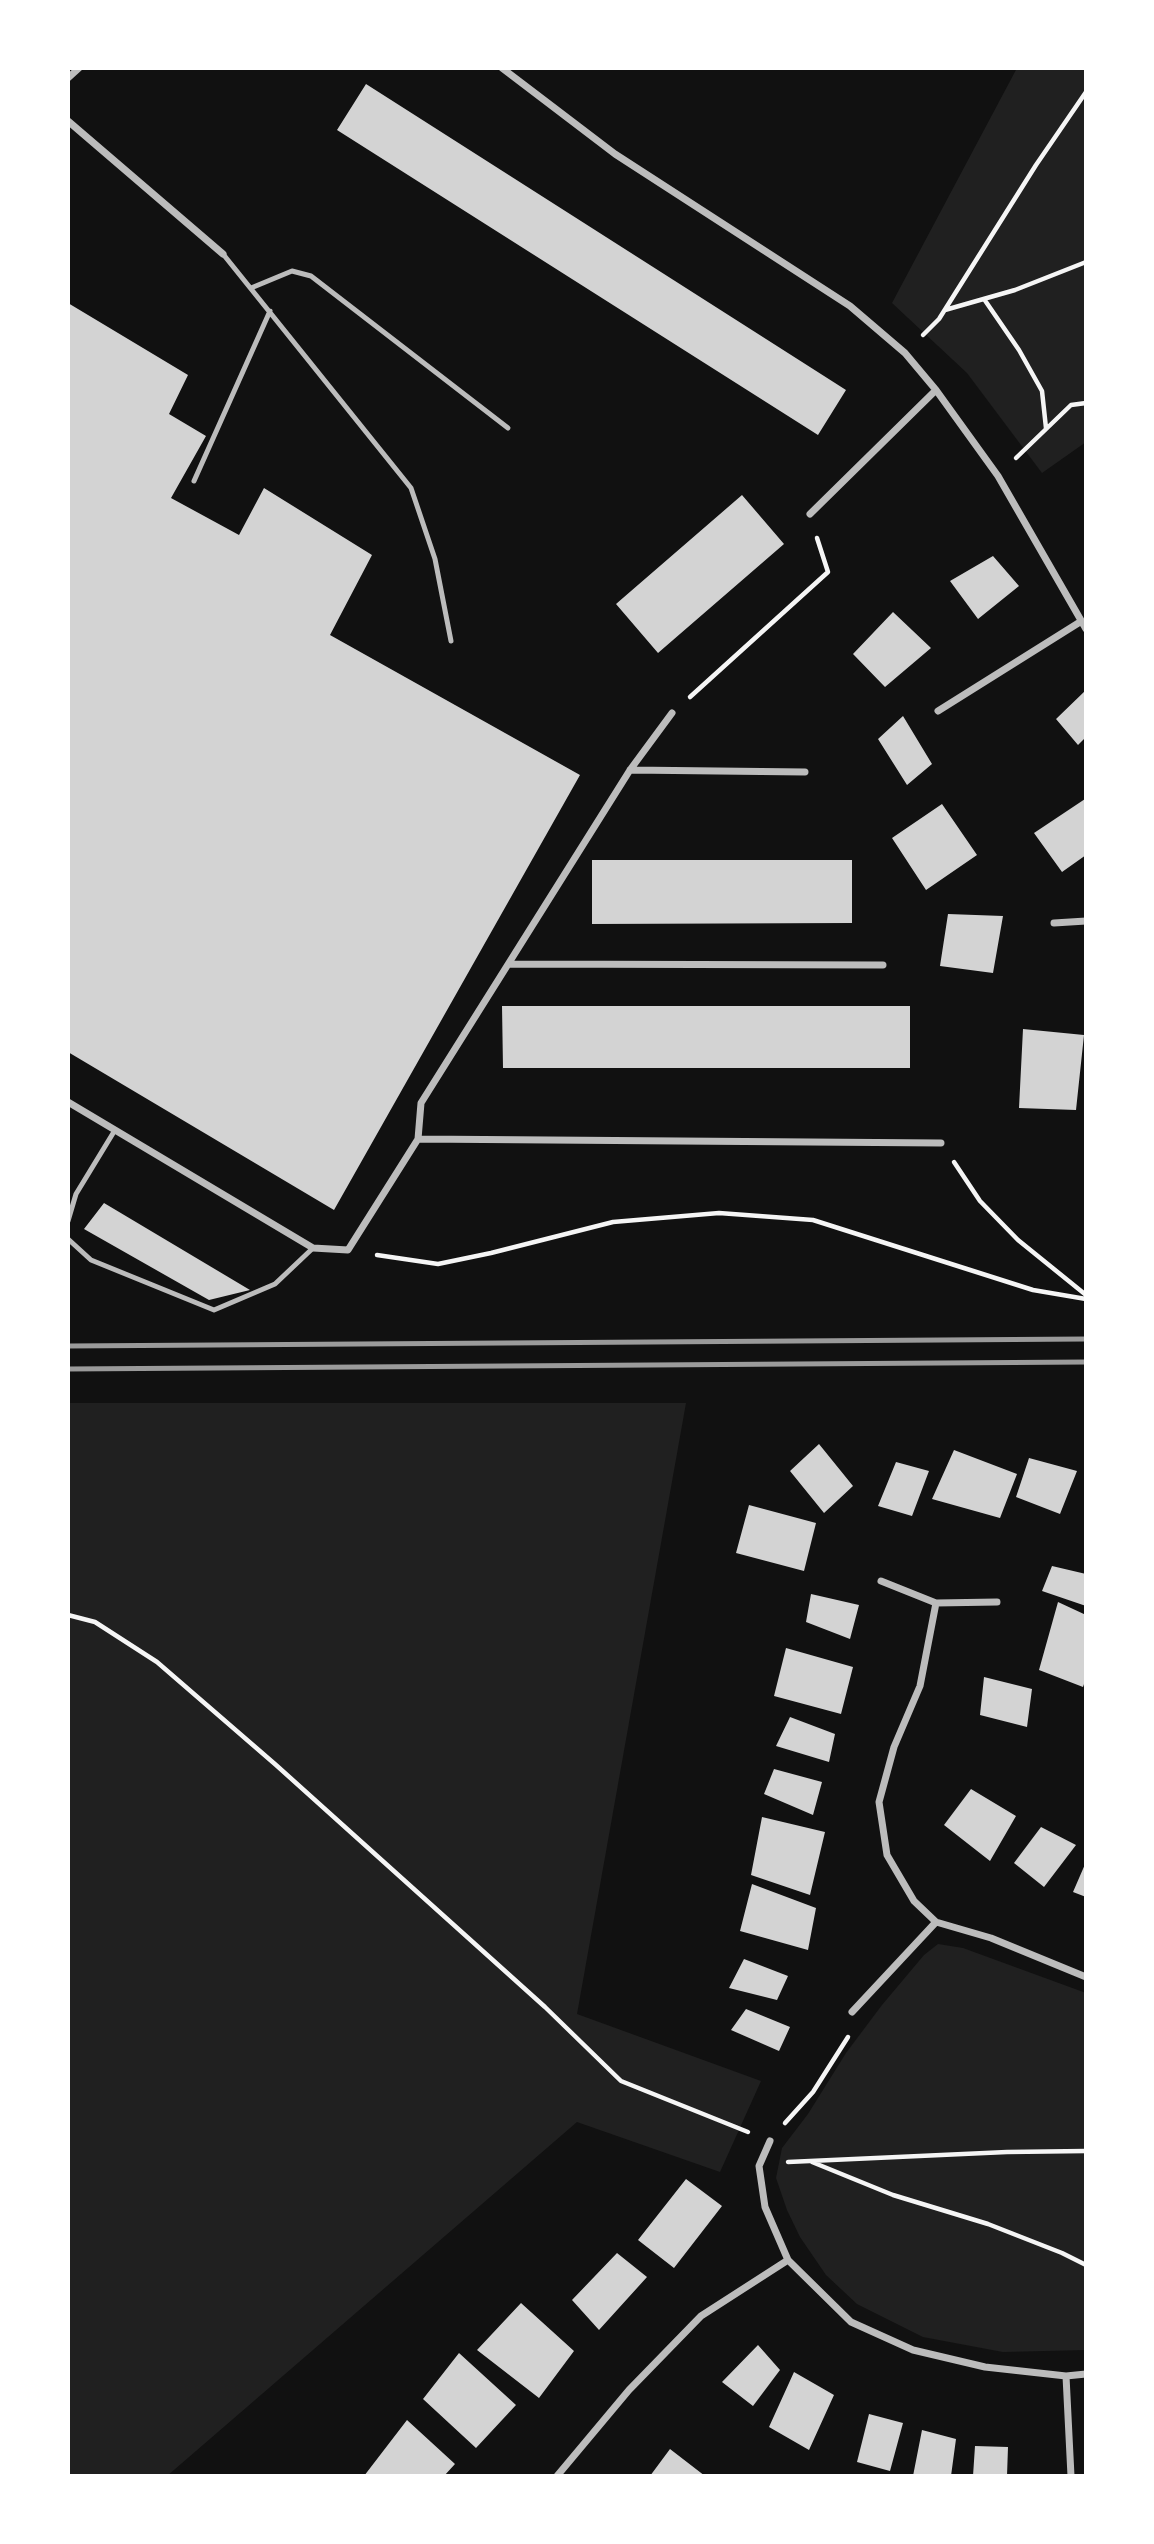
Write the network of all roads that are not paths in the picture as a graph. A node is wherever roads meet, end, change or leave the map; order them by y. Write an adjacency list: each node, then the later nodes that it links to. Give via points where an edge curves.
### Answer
1 (79, 68): 3 (street)
2 (502, 68): 8 (street, via 615,154 850,306 905,353)
3 (68, 78)
4 (68, 121): 5 (street)
5 (223, 254): 6 (lane)
6 (251, 288): 7 (lane); 9 (lane, via 292,271 311,276)
7 (270, 311): 10 (lane); 14 (lane, via 411,488 435,559)
8 (936, 390): 11 (street); 12 (street, via 998,476)
9 (508, 428)
10 (194, 481)
11 (810, 514)
12 (1080, 622): 13 (street); 15 (street)
13 (1086, 629)
14 (451, 641)
15 (938, 711)
16 (673, 713): 17 (street)
17 (630, 770): 18 (street); 21 (street)
18 (805, 772)
19 (1086, 921): 20 (street)
20 (1054, 923)
21 (509, 964): 22 (street); 25 (street, via 421,1103)
22 (883, 965)
23 (68, 1101): 24 (street)
24 (115, 1130): 27 (lane, via 76,1194); 29 (street)
25 (418, 1139): 26 (street); 29 (street, via 348,1250)
26 (941, 1143)
27 (68, 1221)
28 (68, 1239): 29 (lane, via 91,1260 214,1310 275,1284)
29 (313, 1248)
30 (881, 1581): 32 (street)
31 (997, 1602): 32 (street)
32 (936, 1603): 33 (street, via 920,1686 894,1747 879,1802 887,1856 914,1901)
33 (936, 1922): 34 (street, via 991,1938); 35 (street)
34 (1086, 1977)
35 (852, 2012)
36 (770, 2141): 37 (street, via 760,2166 765,2207)
37 (788, 2260): 39 (street, via 851,2322 914,2350 985,2367); 40 (street, via 701,2316 629,2390)
38 (1086, 2374): 39 (street)
39 (1066, 2376): 41 (street)
40 (557, 2476)
41 (1071, 2476)

